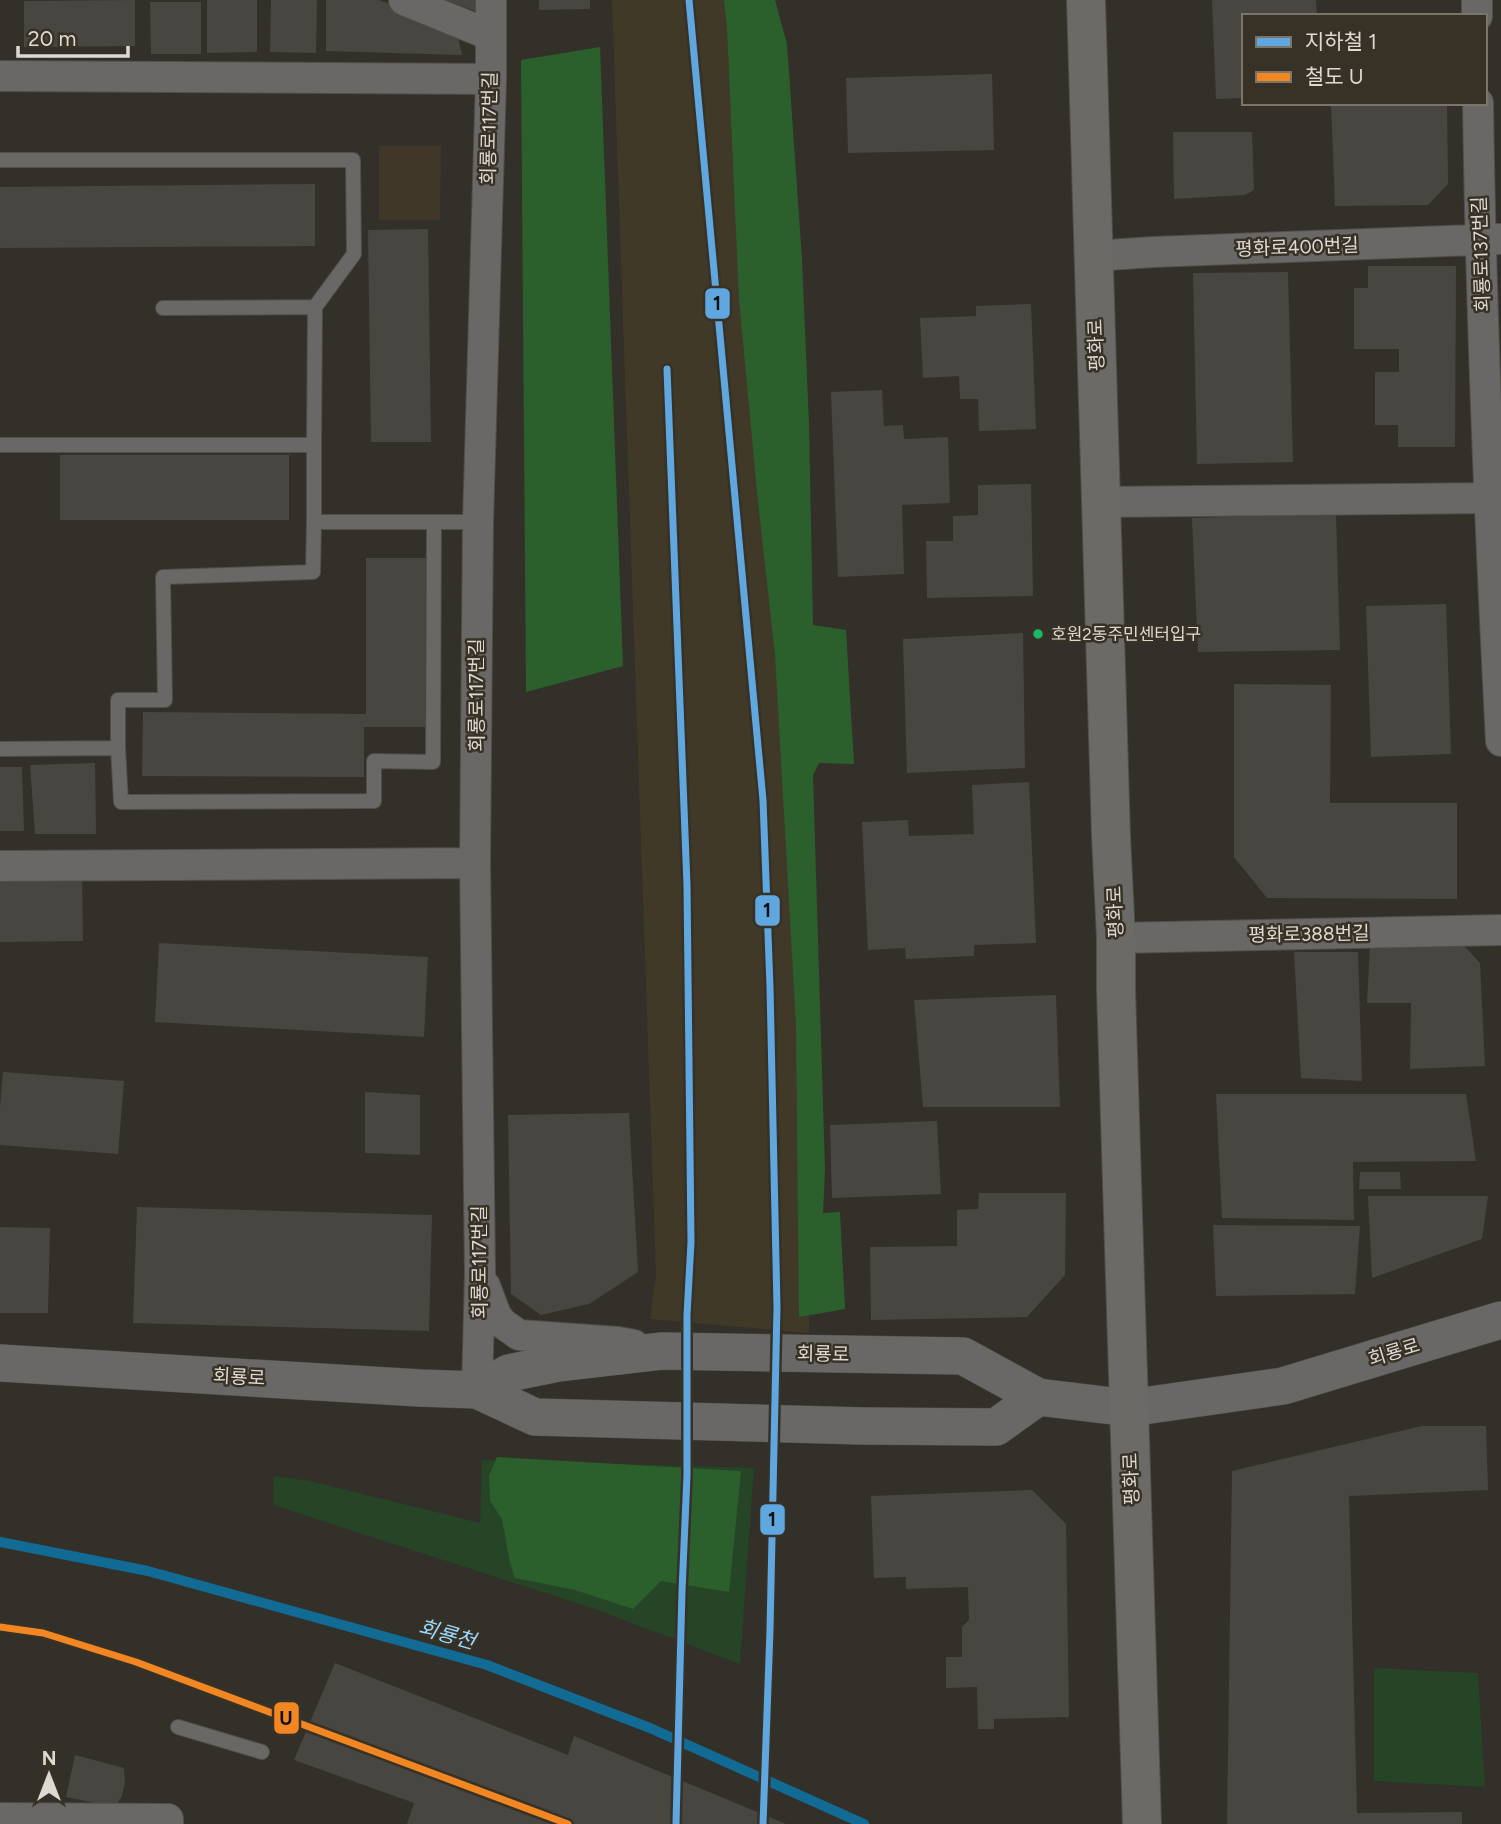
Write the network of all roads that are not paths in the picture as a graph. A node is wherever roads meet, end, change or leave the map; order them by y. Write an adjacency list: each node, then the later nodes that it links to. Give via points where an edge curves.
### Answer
1 (404, 0): 4 (street)
2 (491, 0): 4 (street, 회룡로117번길)
3 (1086, 0): 10 (main road, 평화로)
4 (490, 35): 6 (street, 회룡로117번길)
5 (0, 76): 6 (street)
6 (491, 79): 19 (street, 회룡로117번길)
7 (1478, 105): 9 (street, 회룡로137번길)
8 (0, 160): 11 (lane, via 353,160 354,254)
9 (1490, 240): 10 (street, 평화로400번길); 15 (street, 회룡로137번길)
10 (1094, 256): 16 (main road, 평화로)
11 (314, 307): 12 (lane); 14 (lane)
12 (163, 308)
13 (0, 445): 14 (lane)
14 (314, 445): 17 (lane)
15 (1490, 498): 16 (street); 20 (street, 회룡로137번길)
16 (1101, 502): 26 (main road, 평화로)
17 (314, 522): 18 (lane); 21 (lane, via 313,572 163,577 165,700 118,700)
18 (434, 522): 19 (lane); 21 (lane, via 433,762 373,761 374,801 121,802)
19 (478, 522): 23 (street, 회룡로117번길)
20 (1501, 741)
21 (118, 748): 22 (lane)
22 (0, 749)
23 (475, 863): 24 (street); 27 (street, 회룡로117번길)
24 (0, 866)
25 (1501, 930): 26 (street, 평화로388번길)
26 (1116, 938): 33 (main road, 평화로)
27 (480, 1273): 29 (street, via 496,1315 519,1335 618,1342); 31 (street, 회룡로117번길)
28 (1501, 1320): 33 (street, 회룡로, via 1283,1386)
29 (662, 1351): 31 (street, 회룡로, via 509,1373); 32 (street, 회룡로, via 963,1356)
30 (0, 1363): 31 (street, 회룡로)
31 (477, 1390): 32 (street, 회룡로, via 535,1417 863,1426 996,1427)
32 (1038, 1397): 33 (street, 회룡로)
33 (1129, 1408): 38 (main road, 평화로)
34 (178, 1727): 35 (lane)
35 (262, 1752)
36 (0, 1818): 37 (street)
37 (168, 1821)
38 (1142, 1824)

